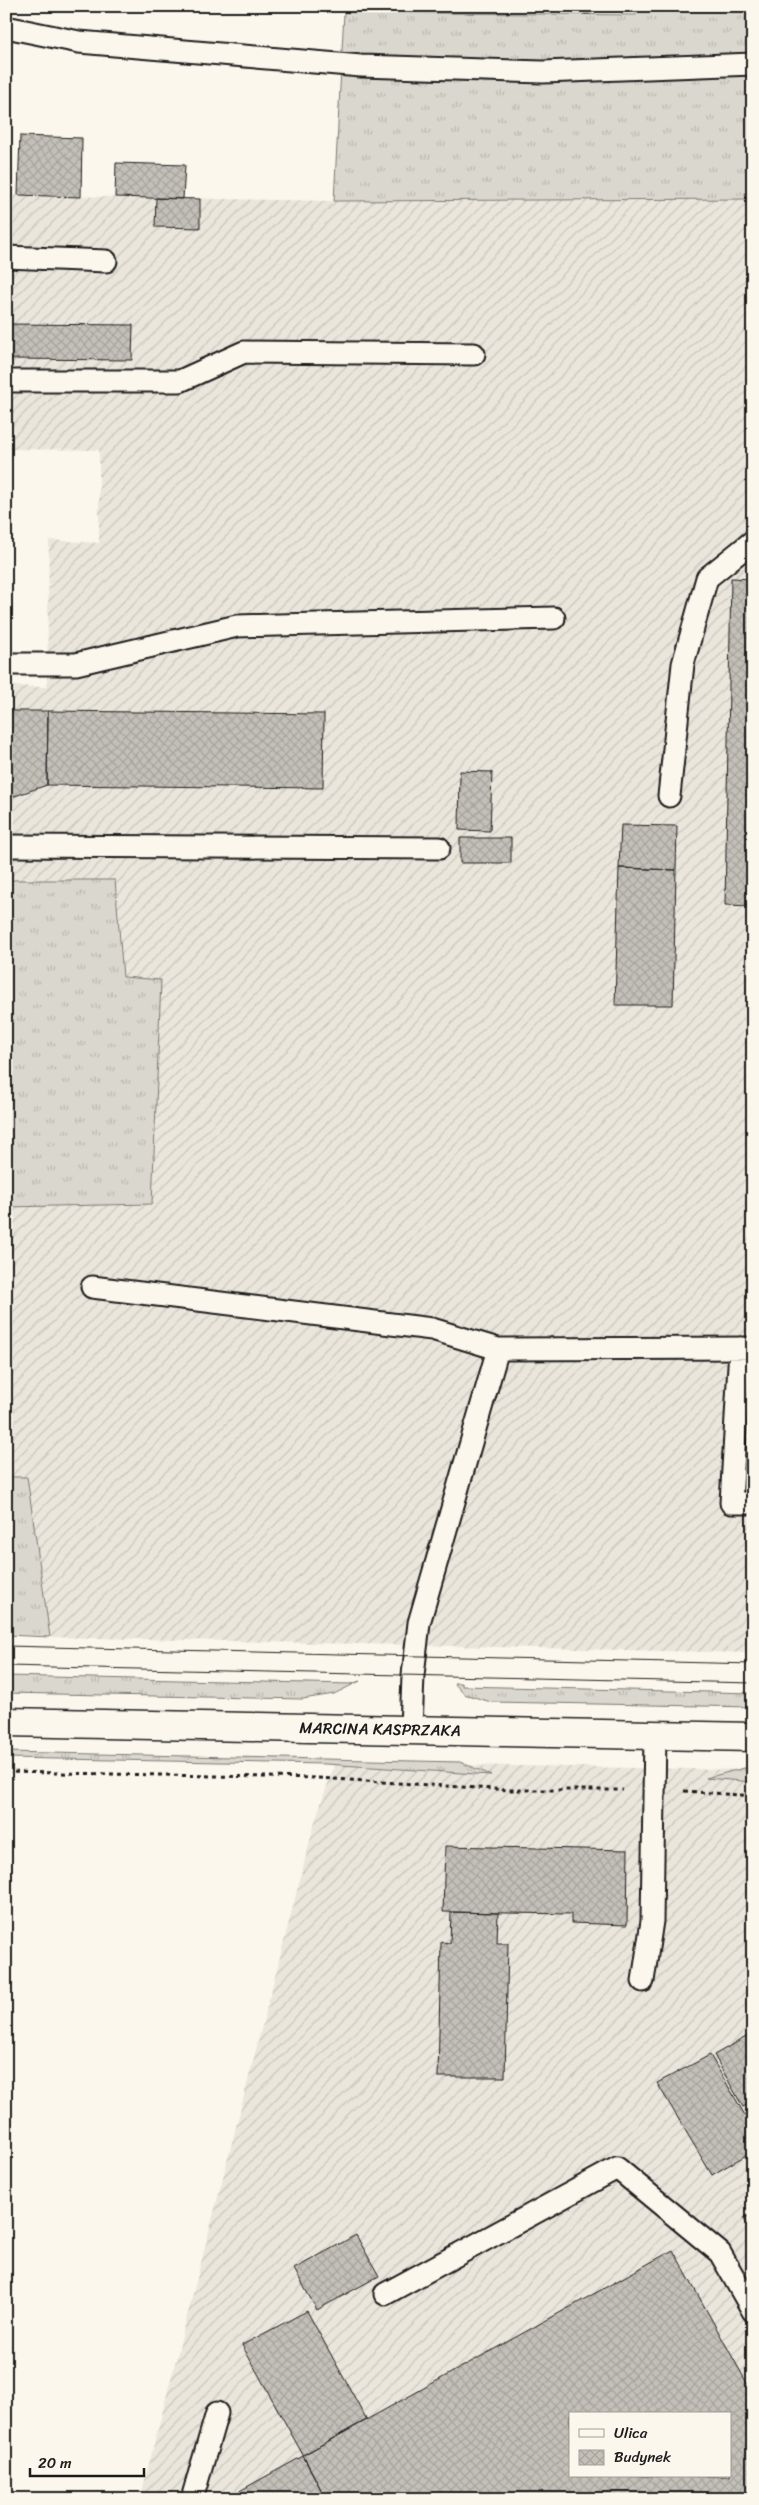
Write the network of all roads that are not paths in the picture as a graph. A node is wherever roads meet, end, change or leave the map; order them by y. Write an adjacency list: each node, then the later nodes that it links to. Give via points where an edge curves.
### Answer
1 (6, 28): 2 (lane, via 79,42 361,66 543,72)
2 (753, 64)
3 (6, 257): 4 (lane)
4 (106, 262)
5 (474, 354): 6 (lane, via 244,352 180,381)
6 (6, 381)
7 (753, 541): 10 (lane, via 707,578 683,664)
8 (554, 618): 9 (lane, via 237,626 76,664)
9 (6, 664)
10 (669, 796)
11 (6, 846): 12 (lane)
12 (439, 848)
13 (92, 1287): 15 (lane, via 432,1329)
14 (746, 1348): 15 (lane); 16 (lane, via 731,1503)
15 (498, 1349): 18 (lane, via 419,1623)
16 (753, 1503)
17 (6, 1722): 18 (street, MARCINA KASPRZAKA)
18 (411, 1729): 19 (street, MARCINA KASPRZAKA)
19 (655, 1735): 20 (street, MARCINA KASPRZAKA); 21 (lane, via 652,1921)
20 (753, 1737)
21 (644, 1981)
22 (384, 2294): 23 (lane, via 617,2168 720,2253)
23 (753, 2311)
24 (217, 2412): 25 (lane)
25 (192, 2499)

